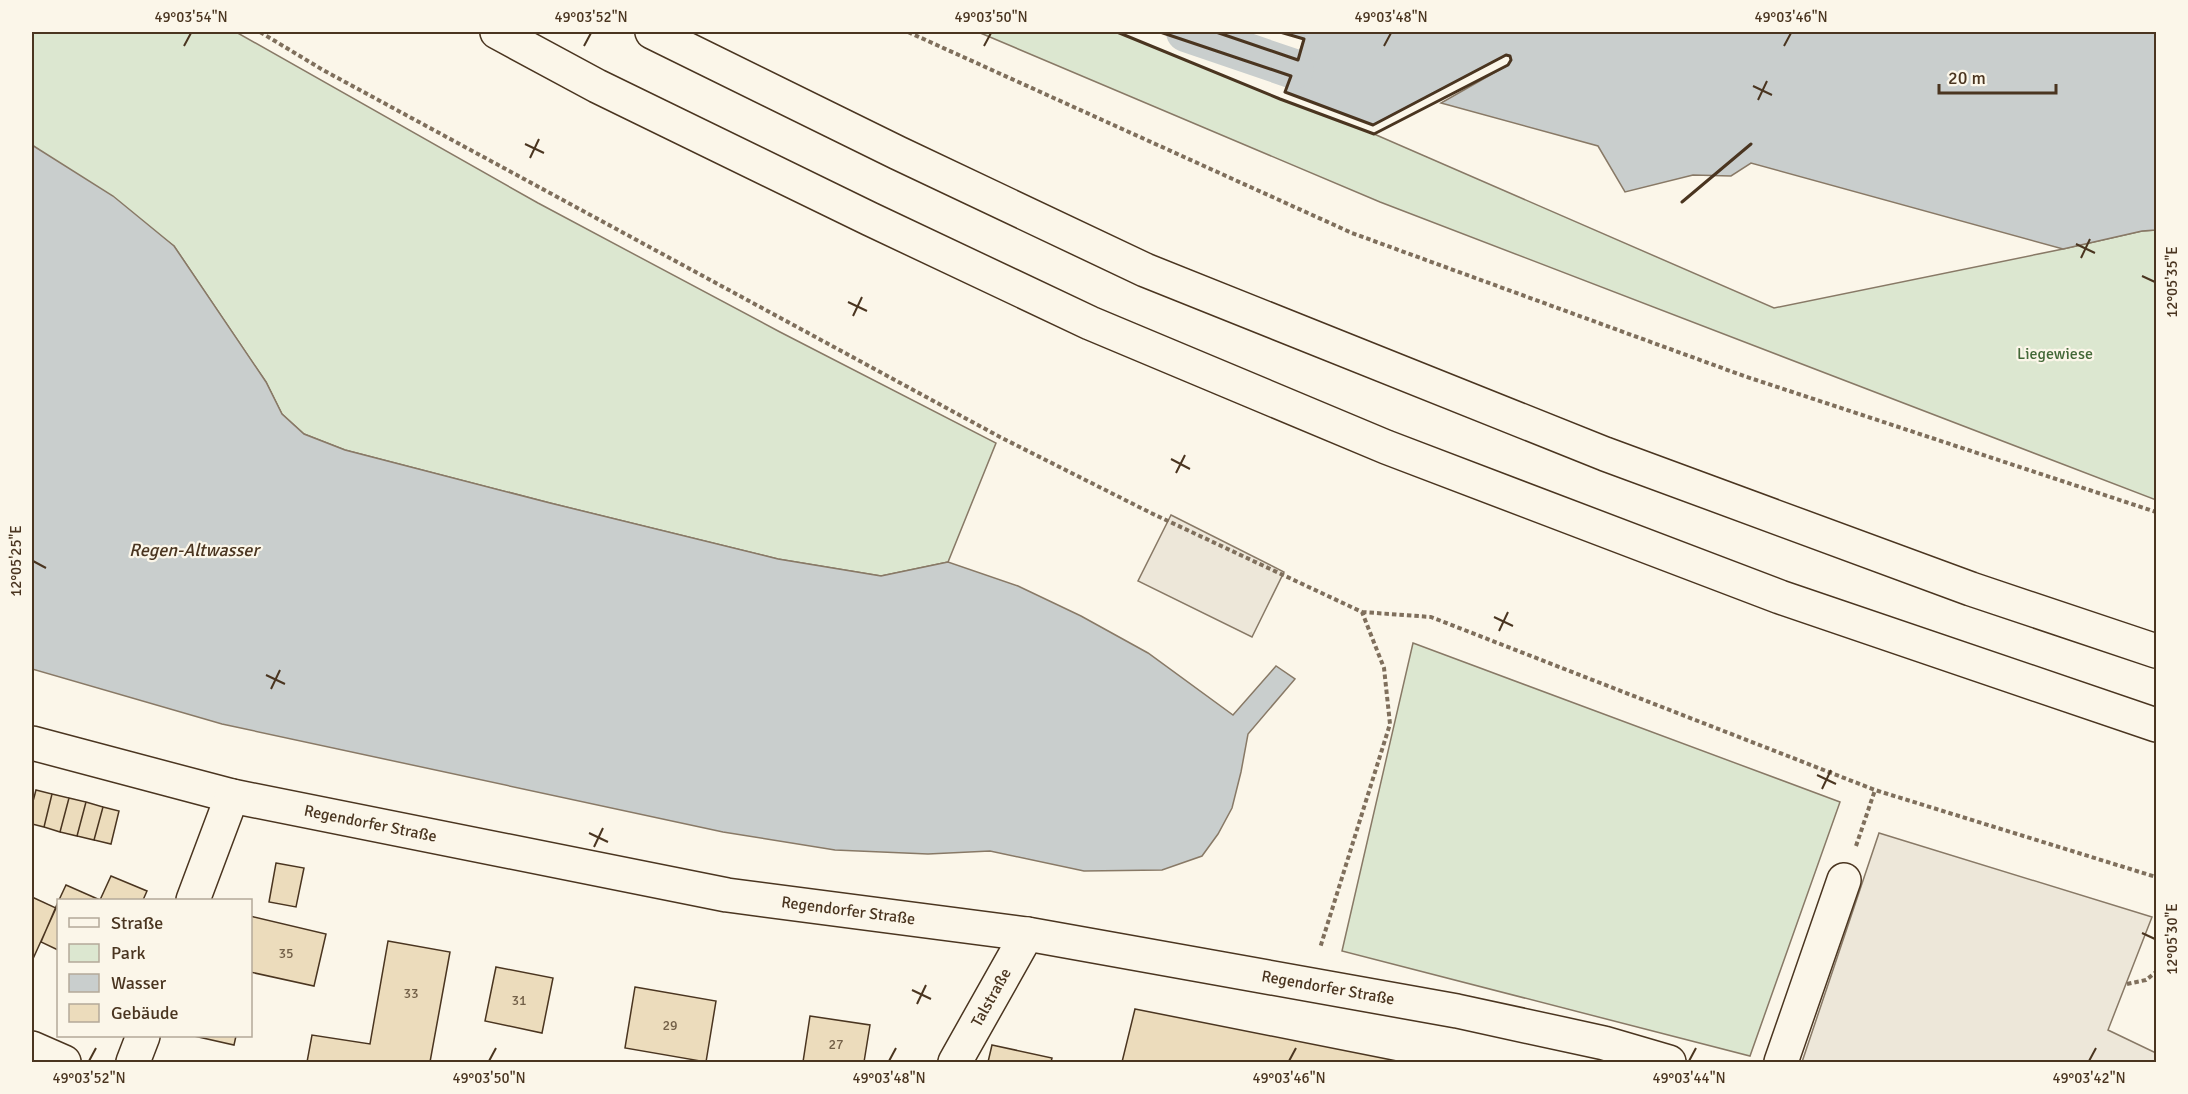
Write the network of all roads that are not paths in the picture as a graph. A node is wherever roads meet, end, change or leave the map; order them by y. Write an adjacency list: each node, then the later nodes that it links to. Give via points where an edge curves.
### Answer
1 (497, 32): 4 (main road, via 597,86 1090,323 1386,447 1780,597)
2 (652, 32): 3 (main road, via 1145,270 1605,454 1971,589)
3 (2157, 651)
4 (2157, 725)
5 (32, 743): 6 (main road, Regendorfer Straße)
6 (232, 796): 8 (main road); 9 (main road, Regendorfer Straße, via 727,895)
7 (1844, 880): 16 (main road)
8 (193, 899)
9 (1027, 934): 14 (main road, Talstraße); 15 (main road, Regendorfer Straße, via 1457,1011 1604,1043)
10 (142, 1037): 13 (main road)
11 (32, 1048): 12 (main road)
12 (64, 1062)
13 (133, 1062)
14 (955, 1062)
15 (1669, 1062)
16 (1781, 1062)

